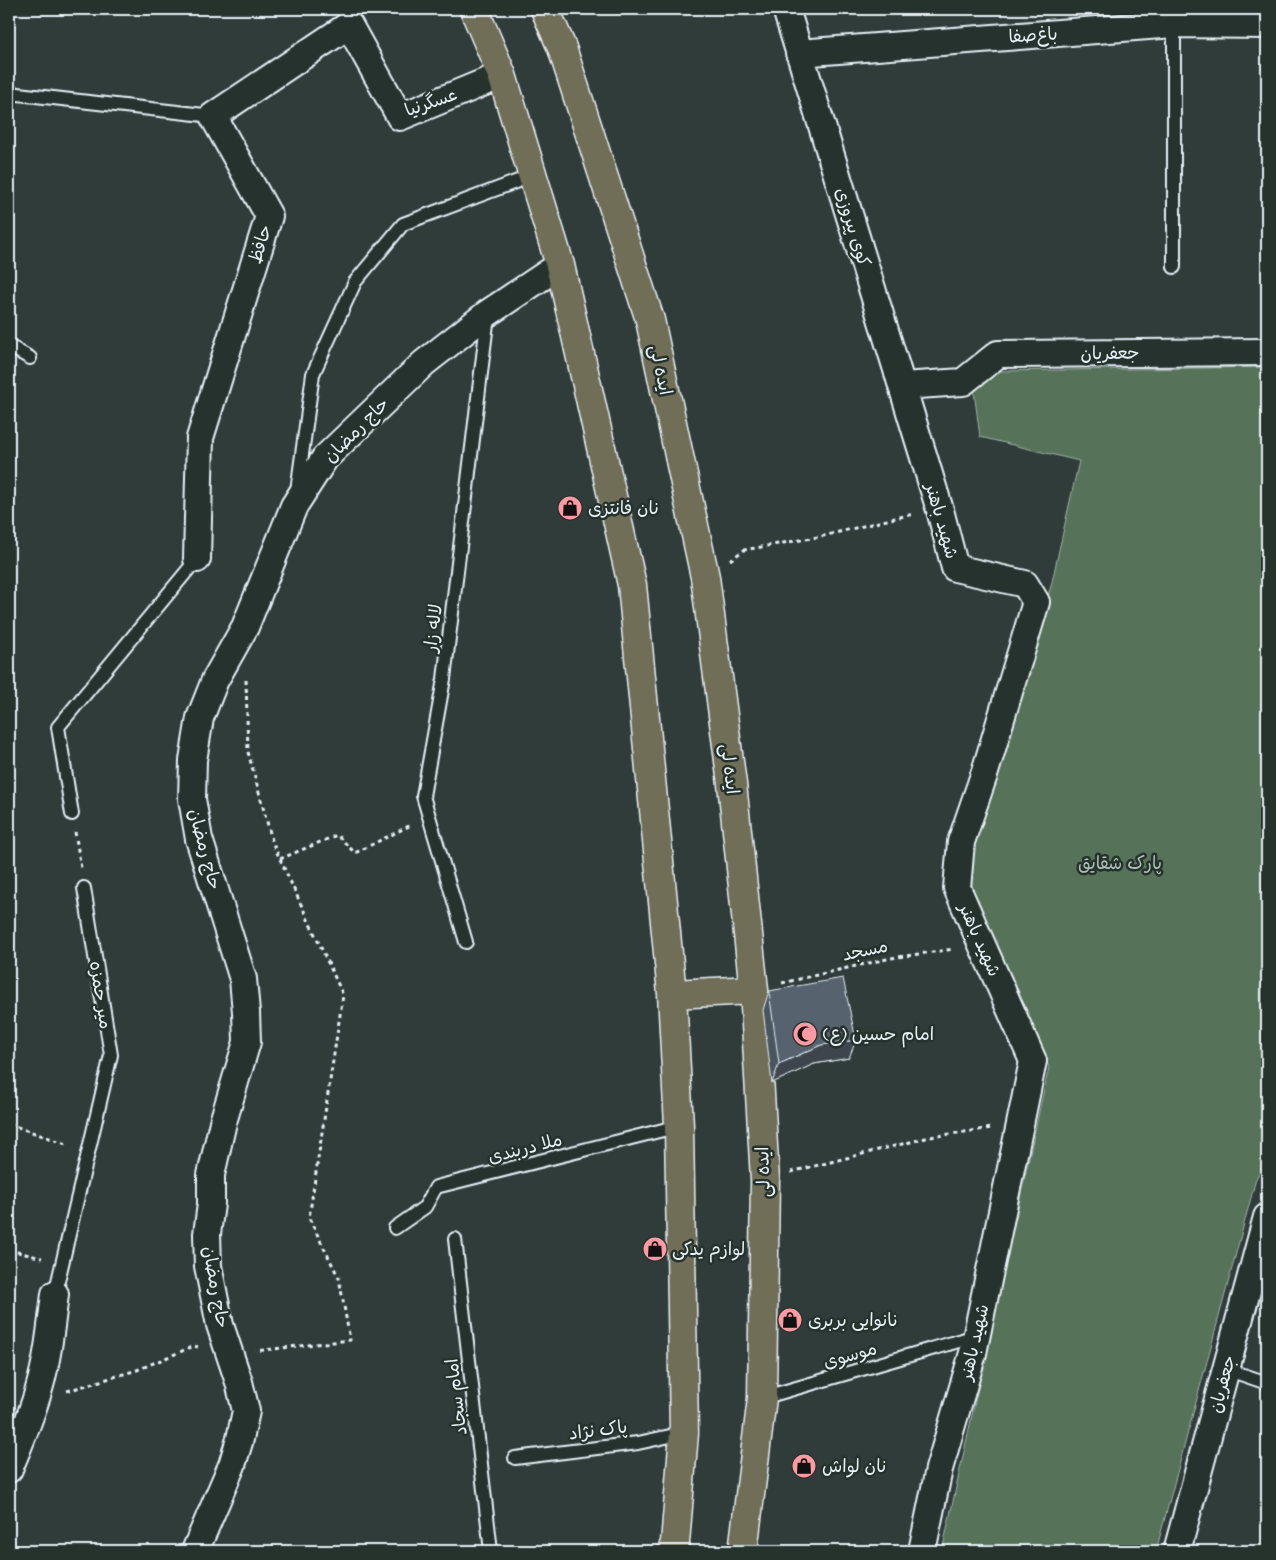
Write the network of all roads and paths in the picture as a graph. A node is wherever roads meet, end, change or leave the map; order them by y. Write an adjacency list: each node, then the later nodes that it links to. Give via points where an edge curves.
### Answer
1 (474, 9): 8 (main road)
2 (545, 9): 22 (main road, ایده لى, via 562,48 650,320)
3 (786, 9): 7 (street, کوی پیروزی)
4 (349, 17): 8 (street, عسگرنیا, via 400,116); 10 (street)
5 (1174, 17): 6 (street, باغ‌صفا); 7 (street, باغ‌صفا); 13 (lane)
6 (1267, 25)
7 (798, 53): 18 (street, کوی پیروزی)
8 (502, 75): 11 (main road)
9 (9, 93): 10 (lane)
10 (213, 116): 21 (street, حافظ, via 269,216 200,438)
11 (534, 175): 12 (main road); 19 (lane, via 403,224 354,282 313,374)
12 (560, 266): 14 (street, حاج رمضان); 31 (main road, via 632,585)
13 (1174, 267)
14 (488, 313): 19 (street, حاج رمضان, via 424,363 325,458); 25 (lane, لاله زار, via 444,679 423,796)
15 (9, 346): 17 (lane)
16 (1267, 352): 18 (street, جعفریان, via 998,354 963,382)
17 (30, 358)
18 (902, 386): 20 (street, شهید باهنر)
19 (294, 506): 44 (street, حاج رمضان, via 245,627 209,695 200,718 193,760 192,800 199,839 243,979 246,1012 247,1042 211,1175 207,1234 213,1294)
20 (940, 510): 22 (path, via 744,550); 29 (street, شهید باهنر, via 955,568 1025,584 1036,602 962,842 957,888)
21 (197, 559): 24 (lane, via 58,727)
22 (705, 577): 30 (main road, ایده لى)
23 (246, 675): 26 (path, via 248,752)
24 (72, 814): 27 (path)
25 (429, 816): 26 (path, via 355,853 337,835); 28 (lane, لاله زار)
26 (280, 859): 44 (path, via 343,995 309,1218 339,1278 350,1340)
27 (84, 888): 35 (lane, میر حمزه, via 111,1055)
28 (466, 942)
29 (982, 945): 30 (path, مسجد, via 891,958); 33 (street, شهید باهنر, via 1033,1061)
30 (754, 990): 31 (main road); 36 (main road, ایده لى)
31 (672, 994): 34 (main road)
32 (9, 1124): 35 (path)
33 (1020, 1124): 36 (path, via 930,1136); 43 (street, شهید باهنر)
34 (679, 1126): 38 (lane, ملا دربندی, via 436,1187 425,1207); 49 (main road)
35 (88, 1152): 41 (lane, میر حمزه)
36 (765, 1180): 47 (main road, ایده لى)
37 (1267, 1217): 45 (street, جعفریان)
38 (396, 1228)
39 (455, 1240): 53 (lane, امام سجاد)
40 (9, 1250): 41 (path)
41 (62, 1263): 42 (lane, میر حمزه)
42 (55, 1294): 48 (street, میر حمزه, via 50,1340)
43 (976, 1336): 47 (lane, موسوی); 56 (street, شهید باهنر, via 939,1469)
44 (229, 1354): 48 (path, via 194,1346 138,1370); 52 (street, حاج رمضان, via 246,1411 232,1465)
45 (1226, 1369): 46 (lane); 57 (street, جعفریان)
46 (1267, 1383)
47 (762, 1398): 55 (main road, ایده لى)
48 (36, 1400): 51 (street, میر حمزه)
49 (684, 1433): 50 (lane, پاک نژاد, via 638,1443); 54 (main road)
50 (516, 1458)
51 (9, 1469)
52 (195, 1551)
53 (490, 1551)
54 (672, 1551)
55 (743, 1551)
56 (922, 1551)
57 (1177, 1551)

